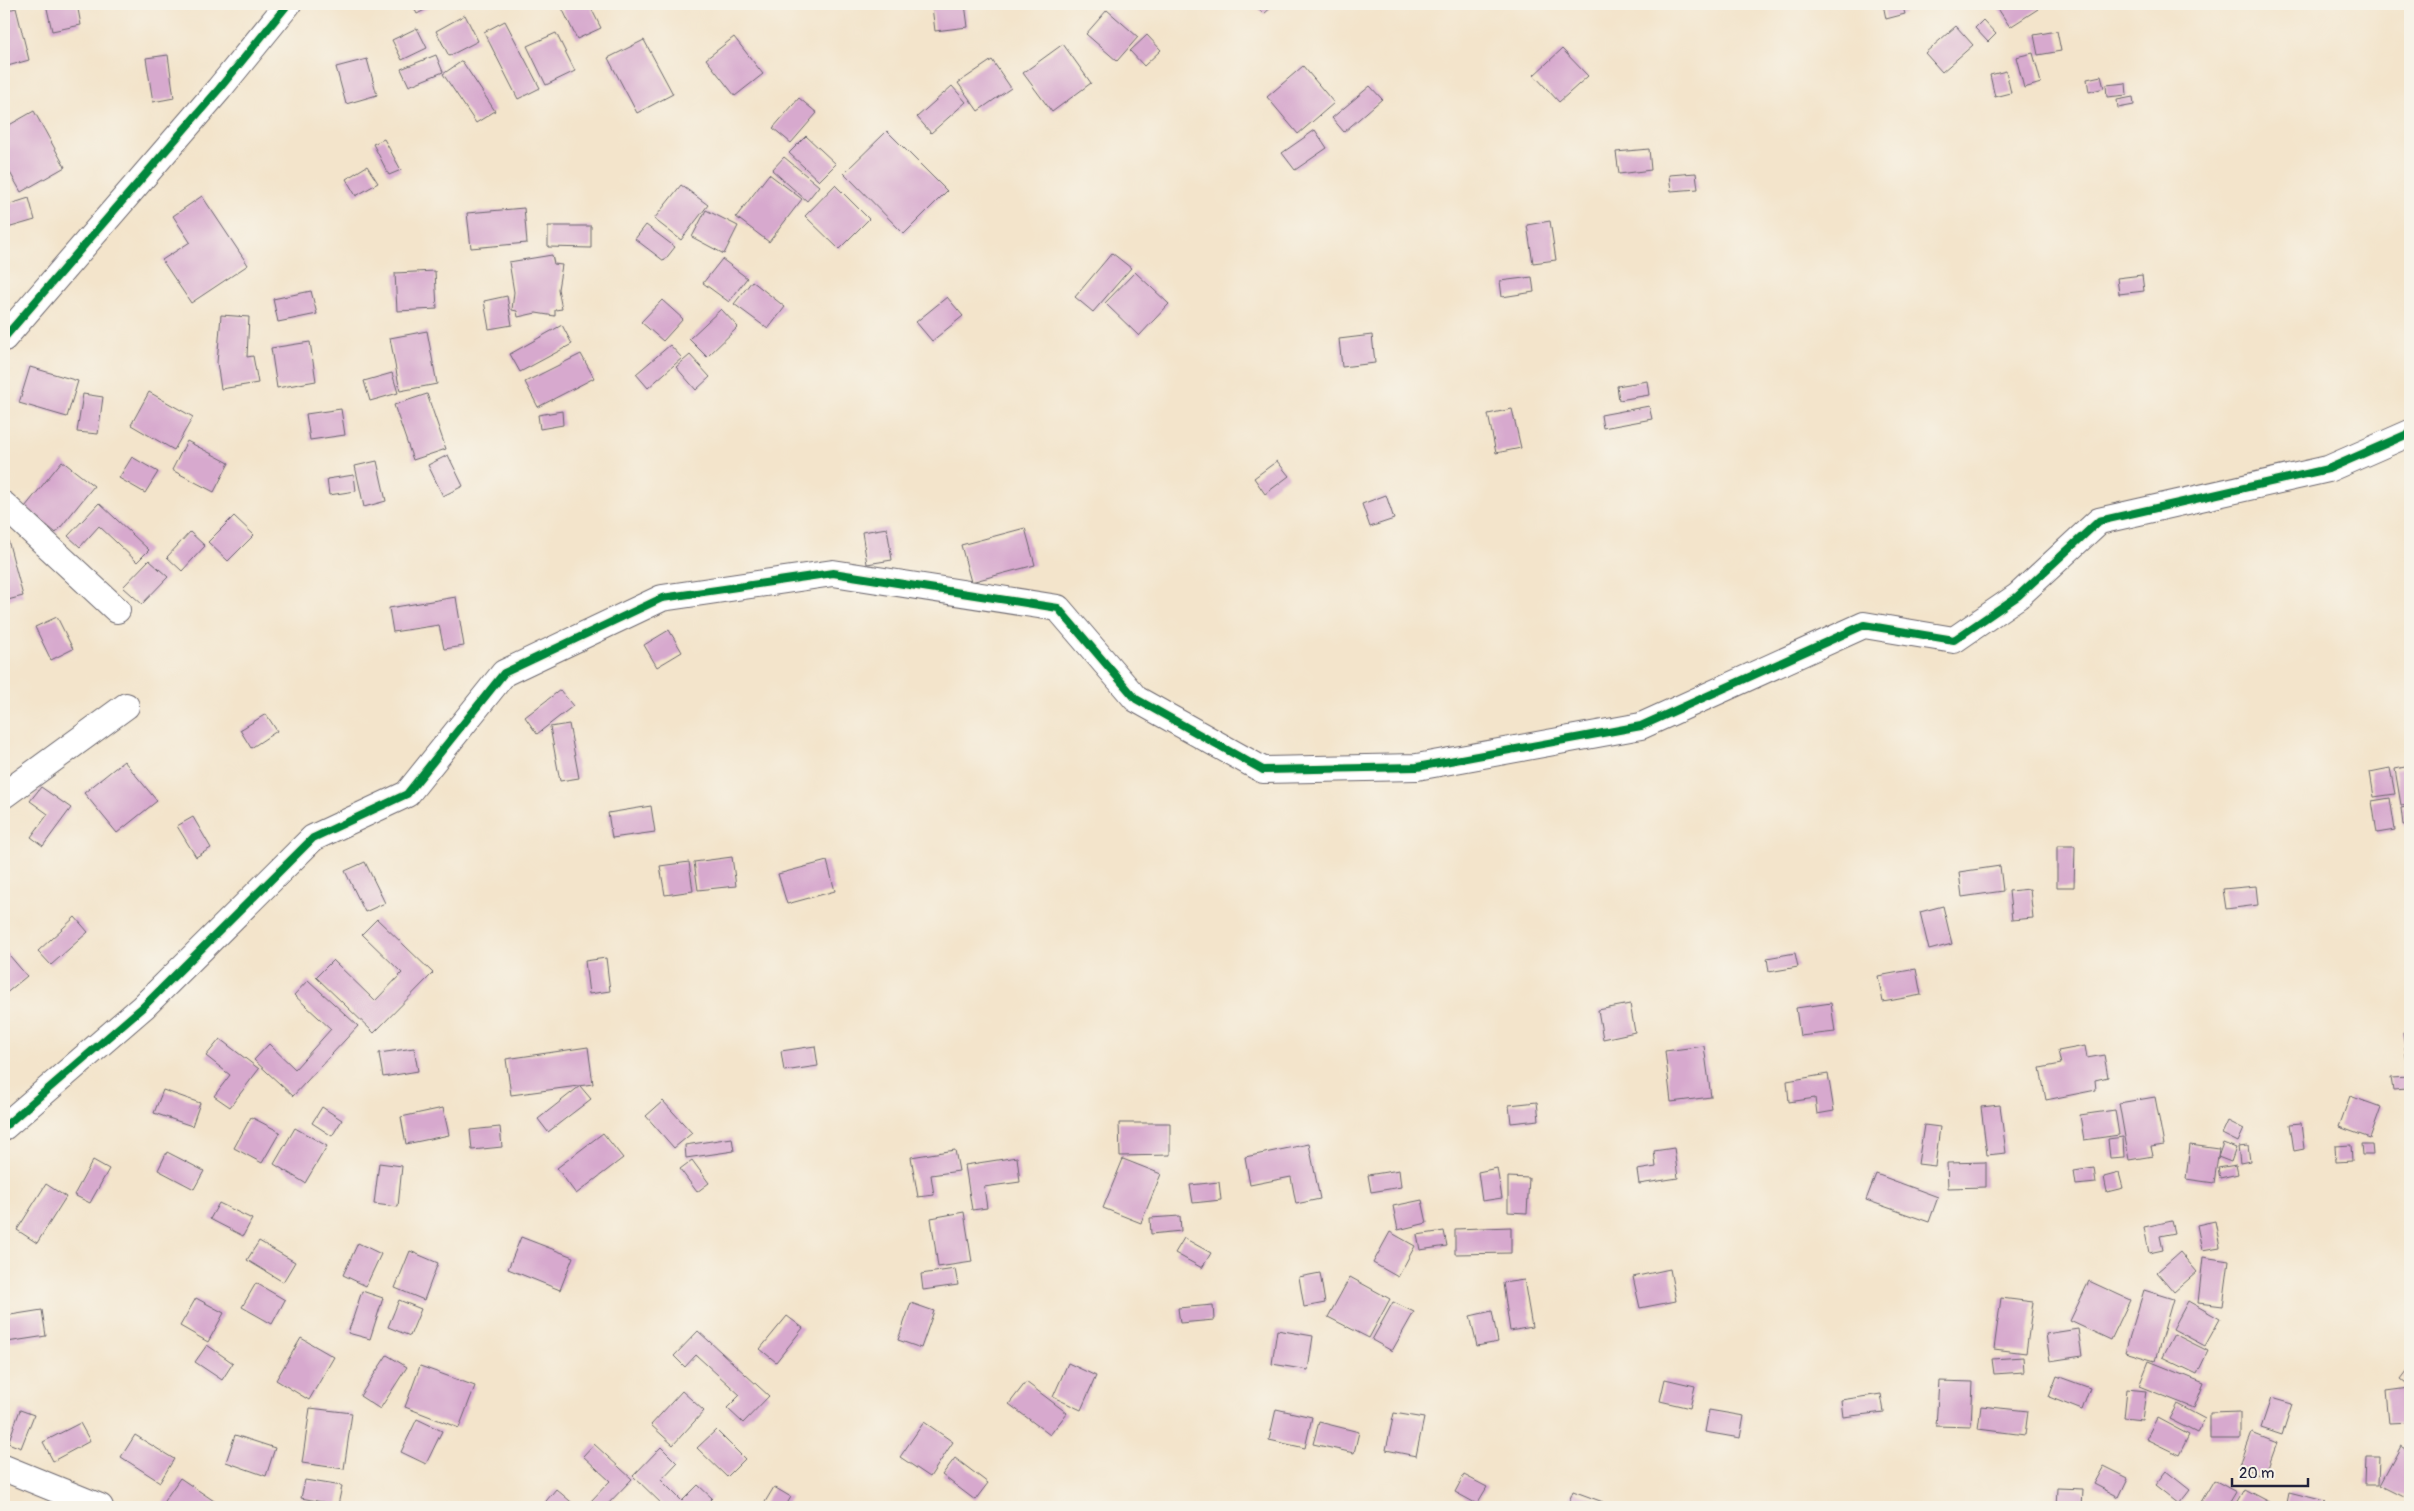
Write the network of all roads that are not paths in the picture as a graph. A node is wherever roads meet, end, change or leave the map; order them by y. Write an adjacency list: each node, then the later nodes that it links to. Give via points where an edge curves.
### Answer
1 (288, 4): 2 (street)
2 (4, 338)
3 (2410, 433): 8 (street, via 2328,469 2099,521 2018,596 1954,640 1864,625 1641,726 1417,766 1263,770 1136,699 1058,608 833,573 662,598 504,673 408,794 313,838 143,1007)
4 (4, 506): 5 (street)
5 (117, 610)
6 (126, 706): 7 (street)
7 (4, 796)
8 (4, 1127)
9 (4, 1468): 10 (street)
10 (100, 1507)

